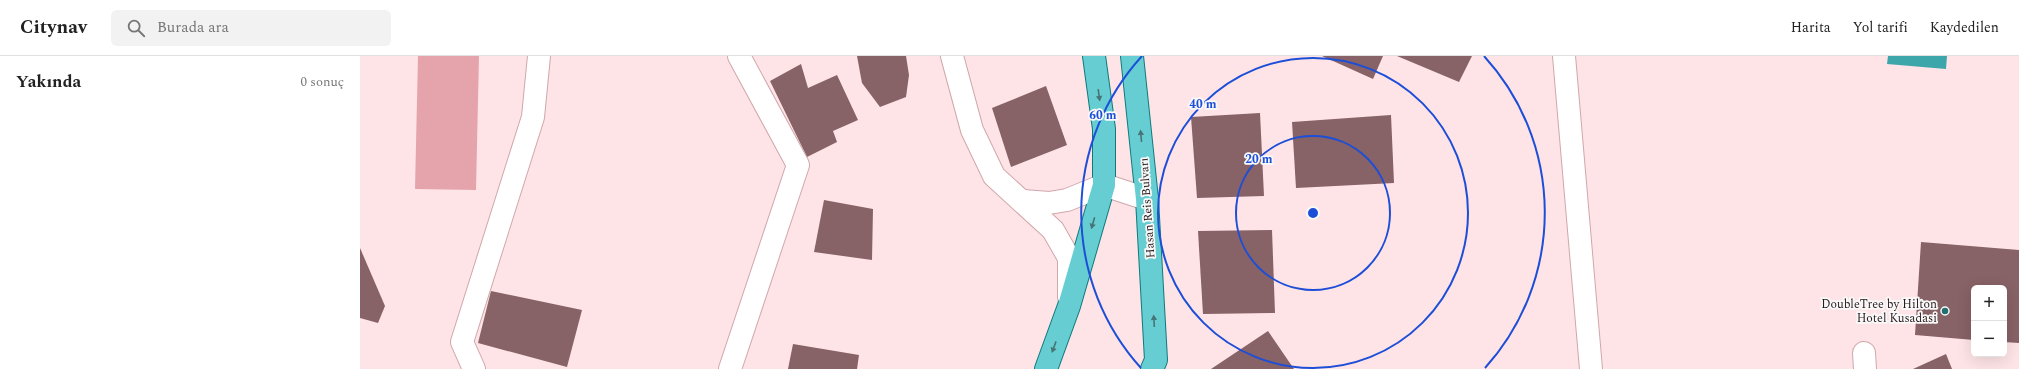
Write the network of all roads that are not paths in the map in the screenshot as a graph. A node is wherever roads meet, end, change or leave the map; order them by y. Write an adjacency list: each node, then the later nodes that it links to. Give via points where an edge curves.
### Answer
1 (539, 56): 12 (street, via 533,117 462,342)
2 (739, 56): 13 (street, via 798,165)
3 (952, 56): 9 (street, via 972,130 994,176)
4 (1094, 56): 7 (main road, one-way to 7, via 1104,128)
5 (1564, 56): 15 (street)
6 (1136, 60): 8 (main road, Hasan Reis Bulvarı, one-way to 6)
7 (1104, 185): 8 (street); 9 (street, via 1067,200 1049,203); 10 (main road, one-way to 10)
8 (1147, 199): 11 (main road, Hasan Reis Bulvarı, one-way to 8)
9 (1023, 201): 10 (street, via 1053,230 1069,258)
10 (1069, 306): 14 (main road, one-way to 14)
11 (1156, 366)
12 (474, 369)
13 (730, 369)
14 (1046, 369)
15 (1591, 369)

